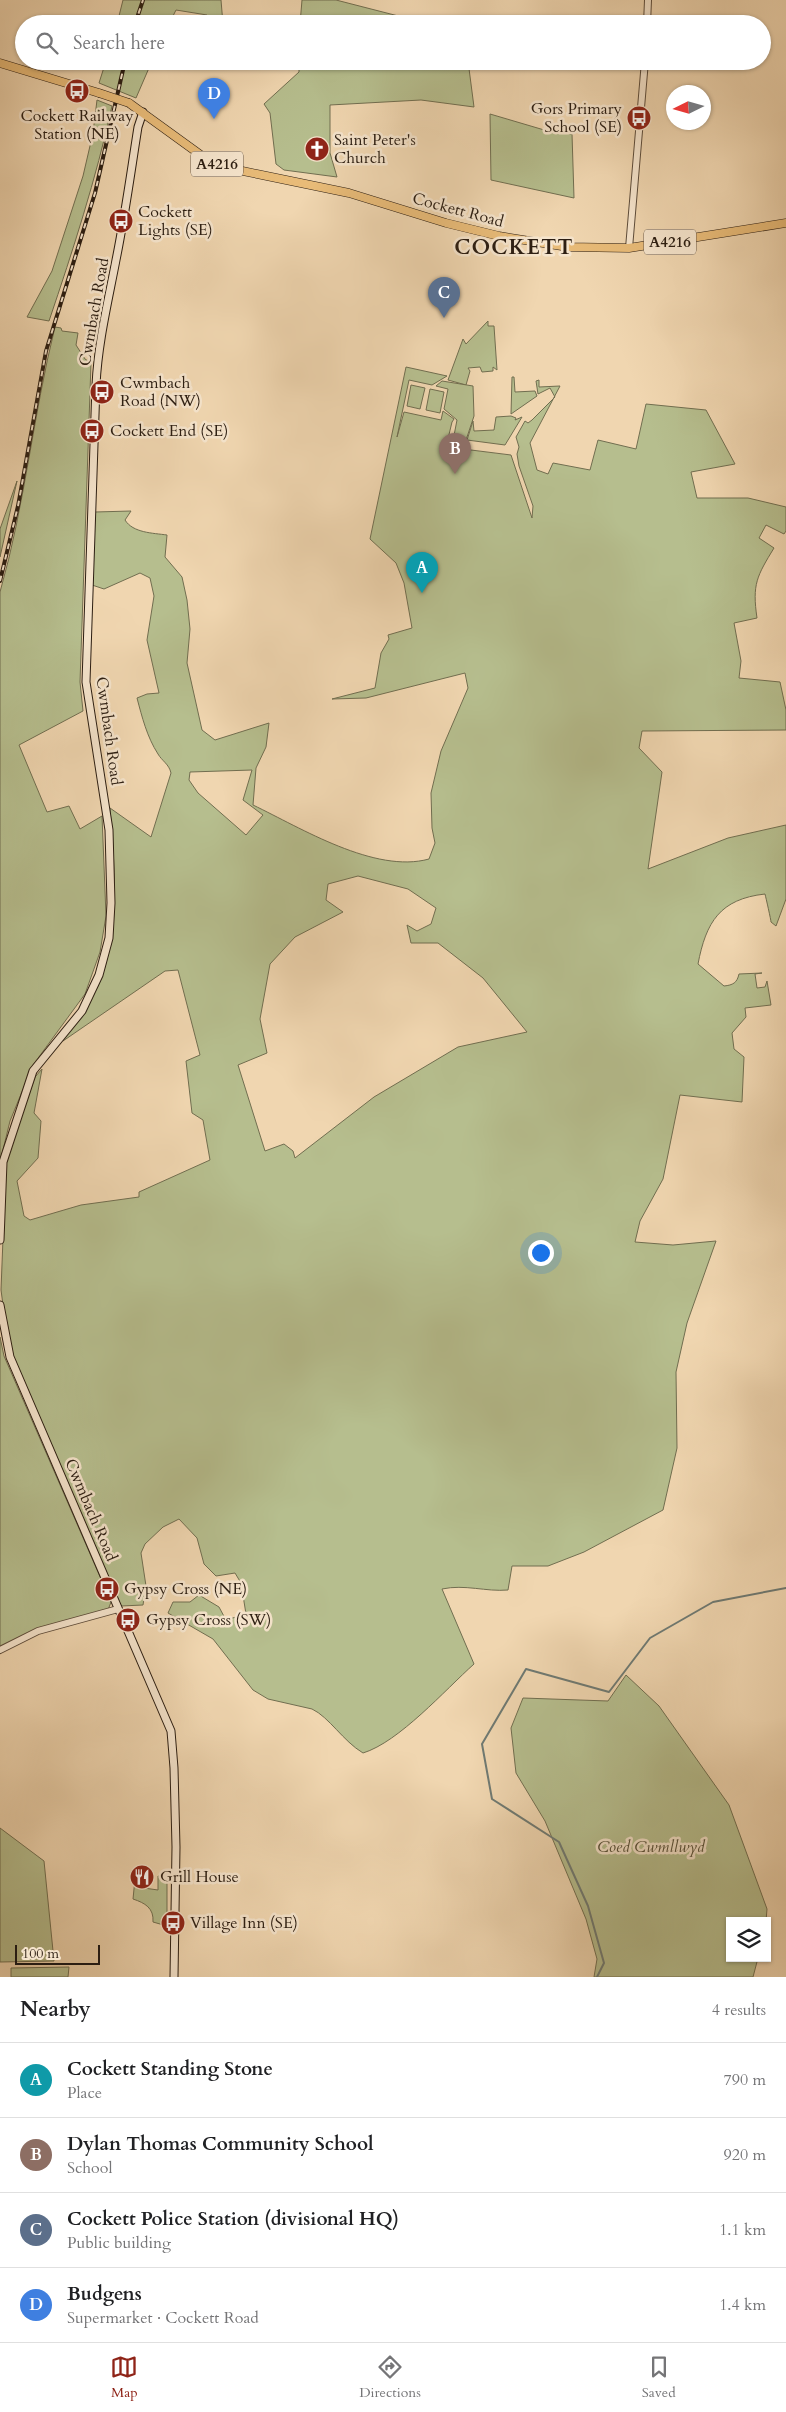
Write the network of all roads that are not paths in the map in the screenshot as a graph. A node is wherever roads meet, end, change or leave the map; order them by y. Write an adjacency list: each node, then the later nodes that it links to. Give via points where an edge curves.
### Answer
1 (648, 0): 2 (street)
2 (647, 15)
3 (0, 63): 4 (main road, A4216, bridge)
4 (15, 68)
5 (23, 70): 7 (main road, A4216, bridge, via 129,102)
6 (644, 70): 9 (street)
7 (143, 112): 9 (main road, Cockett Road / A4216, via 209,161 233,169 349,193 499,236 568,247); 10 (main road, Cwmbach Road, via 105,313 96,385 86,682 108,830 109,938 100,975 82,1011 33,1070 3,1162)
8 (786, 223): 9 (main road, Cockett Road / A4216)
9 (629, 248)
10 (0, 1240)
11 (0, 1305): 12 (main road, Cwmbach Road, via 10,1357)
12 (118, 1608): 13 (street, via 38,1631); 14 (main road, Cwmbach Road, via 171,1731 174,1768)
13 (0, 1650)
14 (174, 1977)

